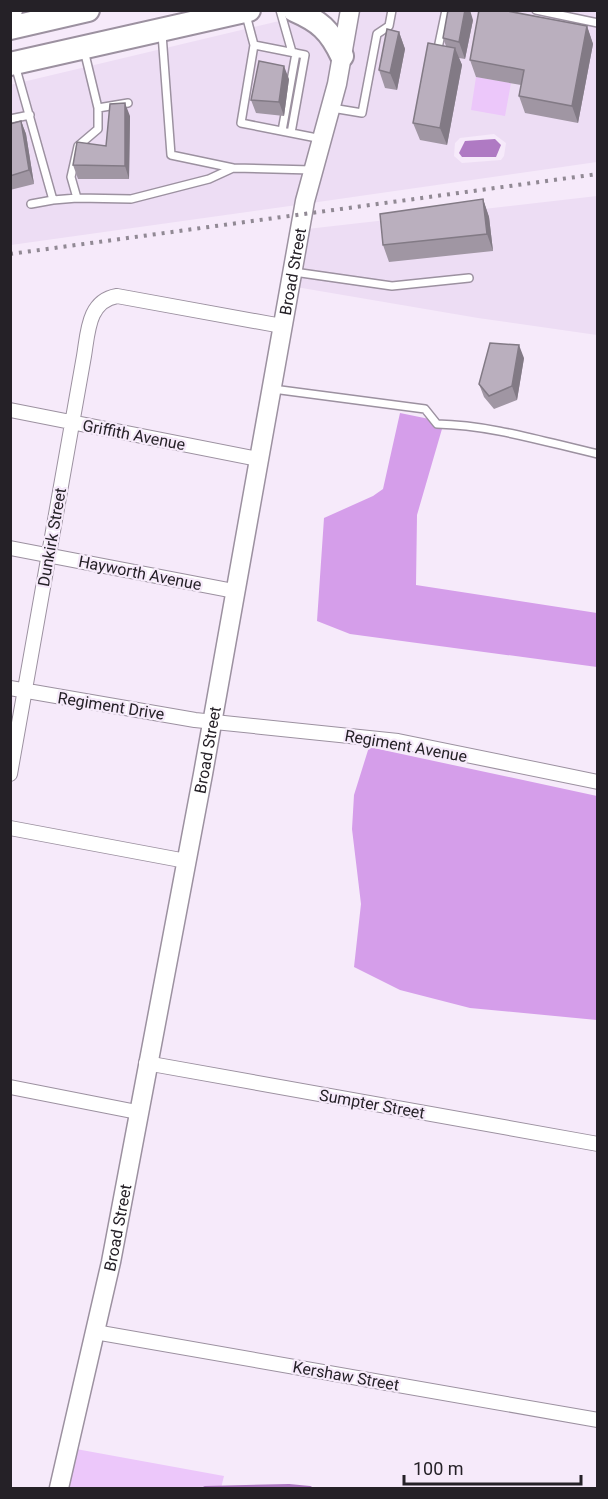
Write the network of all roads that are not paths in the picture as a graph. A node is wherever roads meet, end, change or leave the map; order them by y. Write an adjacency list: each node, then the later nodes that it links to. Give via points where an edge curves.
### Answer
1 (88, 10): 11 (highway)
2 (188, 10): 12 (highway, via 172,14)
3 (280, 10): 15 (lane)
4 (294, 10): 16 (highway, via 316,20 334,39)
5 (350, 10): 16 (street, Broad Street)
6 (392, 10): 21 (lane, via 389,26 378,34 362,113)
7 (446, 10): 17 (lane)
8 (537, 10): 10 (lane)
9 (247, 11): 12 (highway); 13 (lane)
10 (597, 23)
11 (10, 28)
12 (152, 33): 14 (highway); 27 (lane, via 171,155)
13 (254, 45): 15 (lane); 24 (lane, via 241,123)
14 (84, 48): 18 (highway); 20 (lane)
15 (294, 53): 24 (lane); 25 (lane, via 305,55)
16 (342, 56): 21 (street, Broad Street)
17 (436, 56)
18 (12, 63): 22 (lane)
19 (128, 102): 20 (lane)
20 (98, 108): 29 (lane, via 98,129 78,146 71,177)
21 (331, 108): 26 (street, Broad Street)
22 (30, 115): 23 (lane); 30 (lane)
23 (10, 119)
24 (282, 131): 25 (lane)
25 (291, 133): 26 (lane)
26 (322, 139): 28 (street, Broad Street)
27 (233, 168): 28 (lane); 29 (lane, via 209,179 130,199)
28 (313, 170): 32 (street, Broad Street)
29 (77, 198): 30 (lane)
30 (53, 200): 31 (lane)
31 (31, 204)
32 (292, 272): 33 (lane, via 392,286); 34 (street, Broad Street)
33 (470, 278)
34 (282, 326): 35 (street, Broad Street); 37 (street, Dunkirk Street, via 117,296 99,302 90,321)
35 (270, 388): 38 (lane, via 425,409 437,424 526,437); 39 (street, Broad Street)
36 (10, 410): 37 (street, Griffith Avenue)
37 (73, 423): 39 (street, Griffith Avenue); 41 (street, Dunkirk Street)
38 (597, 454)
39 (258, 459): 42 (street, Broad Street)
40 (10, 548): 41 (street, Hayworth Avenue)
41 (48, 556): 42 (street, Hayworth Avenue); 44 (street, Dunkirk Street)
42 (234, 591): 45 (street, Broad Street)
43 (10, 687): 44 (street, Regiment Drive)
44 (25, 690): 45 (street, Regiment Drive); 46 (street, Dunkirk Street)
45 (213, 721): 47 (street, Regiment Avenue, via 398,741); 49 (street, Broad Street)
46 (10, 774)
47 (597, 782)
48 (10, 828): 49 (street)
49 (186, 861): 50 (street, Broad Street)
50 (146, 1063): 52 (street, Broad Street); 53 (street, Sumpter Street)
51 (10, 1087): 52 (street)
52 (137, 1112): 54 (street, Broad Street)
53 (597, 1144)
54 (95, 1332): 55 (street, Kershaw Street); 56 (street, Broad Street)
55 (597, 1420)
56 (59, 1488)

